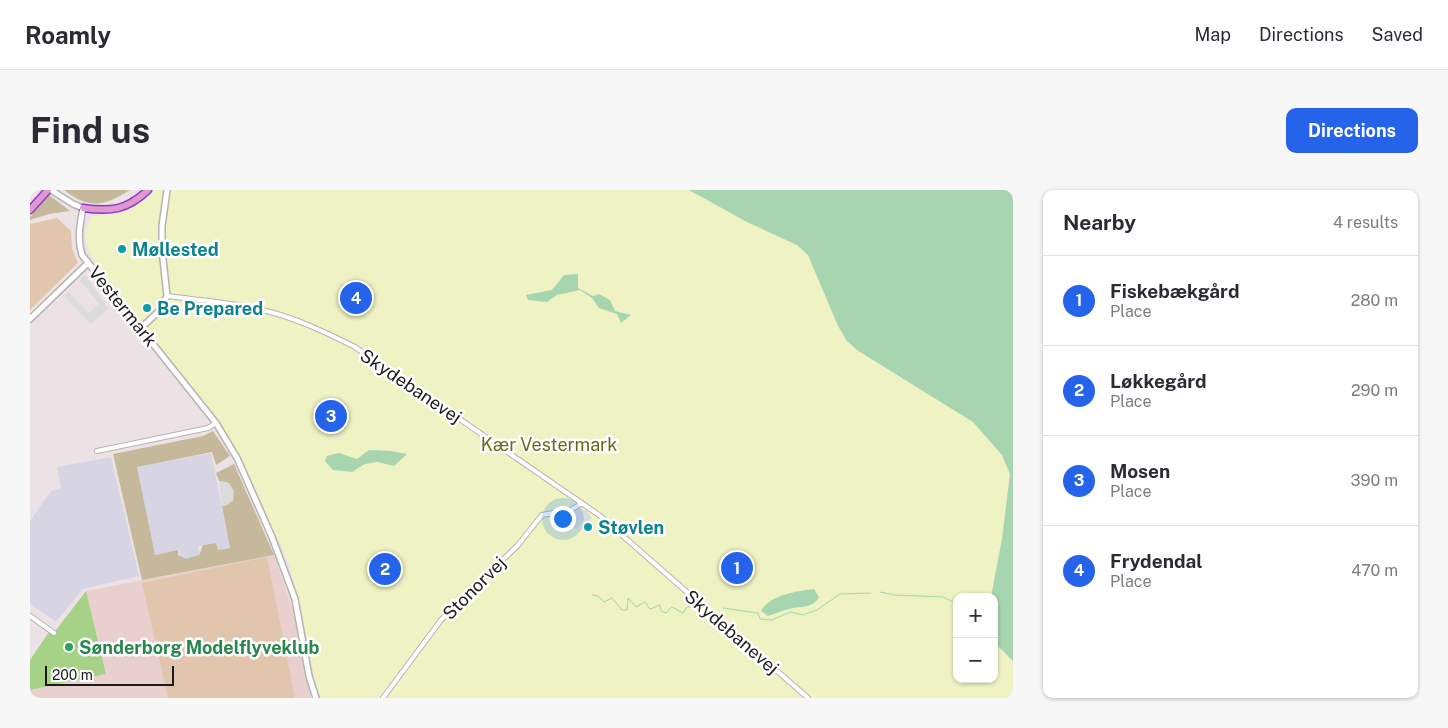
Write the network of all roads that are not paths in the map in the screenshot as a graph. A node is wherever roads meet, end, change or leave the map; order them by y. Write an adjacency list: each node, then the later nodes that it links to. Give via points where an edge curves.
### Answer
1 (43, 190): 5 (highway)
2 (49, 190): 5 (highway); 6 (street)
3 (148, 190): 6 (highway, via 123,207 101,211)
4 (167, 190): 8 (street, via 162,226)
5 (30, 208)
6 (83, 208): 7 (street, Vestermark, via 80,247)
7 (88, 263): 9 (street); 10 (street, Vestermark)
8 (166, 296): 10 (street, via 159,311); 13 (street, Skydebanevej, via 222,302 285,316 355,347)
9 (30, 319)
10 (141, 328): 11 (street, Vestermark)
11 (216, 423): 12 (street, via 208,428); 16 (street, Vestermark, via 237,458 284,566)
12 (97, 451)
13 (582, 503): 17 (street, Stonorvej, via 571,510 542,515 518,545 441,620); 18 (street, Skydebanevej, via 601,516)
14 (30, 616): 15 (street)
15 (54, 633)
16 (316, 698)
17 (383, 698)
18 (808, 698)

